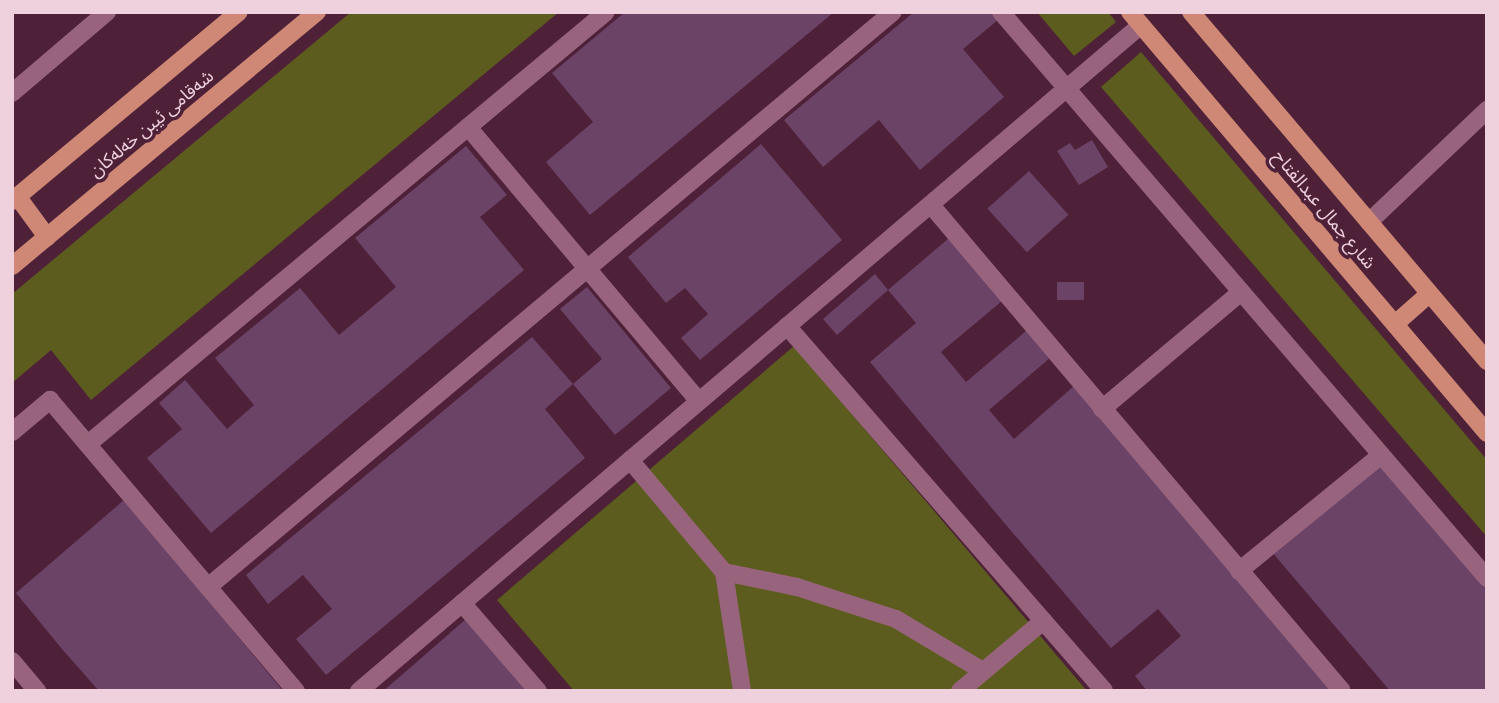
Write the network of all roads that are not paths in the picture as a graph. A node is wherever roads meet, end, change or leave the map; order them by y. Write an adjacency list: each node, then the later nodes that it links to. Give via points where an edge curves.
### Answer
1 (107, 12): 10 (street)
2 (317, 12): 16 (main road, شەقامی ئیبن خەلەکان)
3 (606, 12): 12 (street)
4 (892, 12): 18 (street)
5 (1001, 12): 9 (street)
6 (1191, 12): 15 (main road, شارع جمال عبدالفتاح)
7 (230, 15): 13 (main road, شەقامی ئیبن خەلەکان)
8 (1136, 18): 9 (street); 21 (main road, شارع جمال عبدالفتاح)
9 (1066, 88): 14 (street); 19 (street)
10 (12, 93)
11 (1487, 110): 15 (street)
12 (468, 127): 18 (street); 28 (street)
13 (15, 198): 16 (main road)
14 (931, 205): 22 (street); 25 (street)
15 (1369, 222): 20 (main road, شارع جمال عبدالفتاح)
16 (47, 237): 17 (main road, شەقامی ئیبن خەلەکان)
17 (12, 266)
18 (587, 268): 24 (street); 34 (street)
19 (1241, 292): 25 (street); 29 (street)
20 (1429, 293): 21 (main road); 23 (main road, شارع جمال عبدالفتاح)
21 (1395, 324): 27 (main road, شارع جمال عبدالفتاح)
22 (787, 326): 24 (street); 36 (street)
23 (1484, 351)
24 (699, 401): 30 (street)
25 (1102, 409): 31 (street)
26 (12, 432): 28 (street, via 50,400)
27 (1487, 433)
28 (88, 444): 34 (street)
29 (1381, 455): 31 (street); 33 (street)
30 (629, 460): 32 (street); 35 (street)
31 (1239, 571): 46 (street)
32 (724, 572): 37 (street, via 797,587 896,619); 43 (street)
33 (1487, 578)
34 (208, 587): 40 (street)
35 (462, 603): 41 (street); 42 (street)
36 (1042, 621): 37 (street); 45 (street)
37 (983, 671): 44 (street)
38 (16, 674): 39 (street)
39 (37, 691)
40 (296, 691)
41 (359, 691)
42 (538, 691)
43 (742, 691)
44 (960, 691)
45 (1104, 691)
46 (1342, 691)

